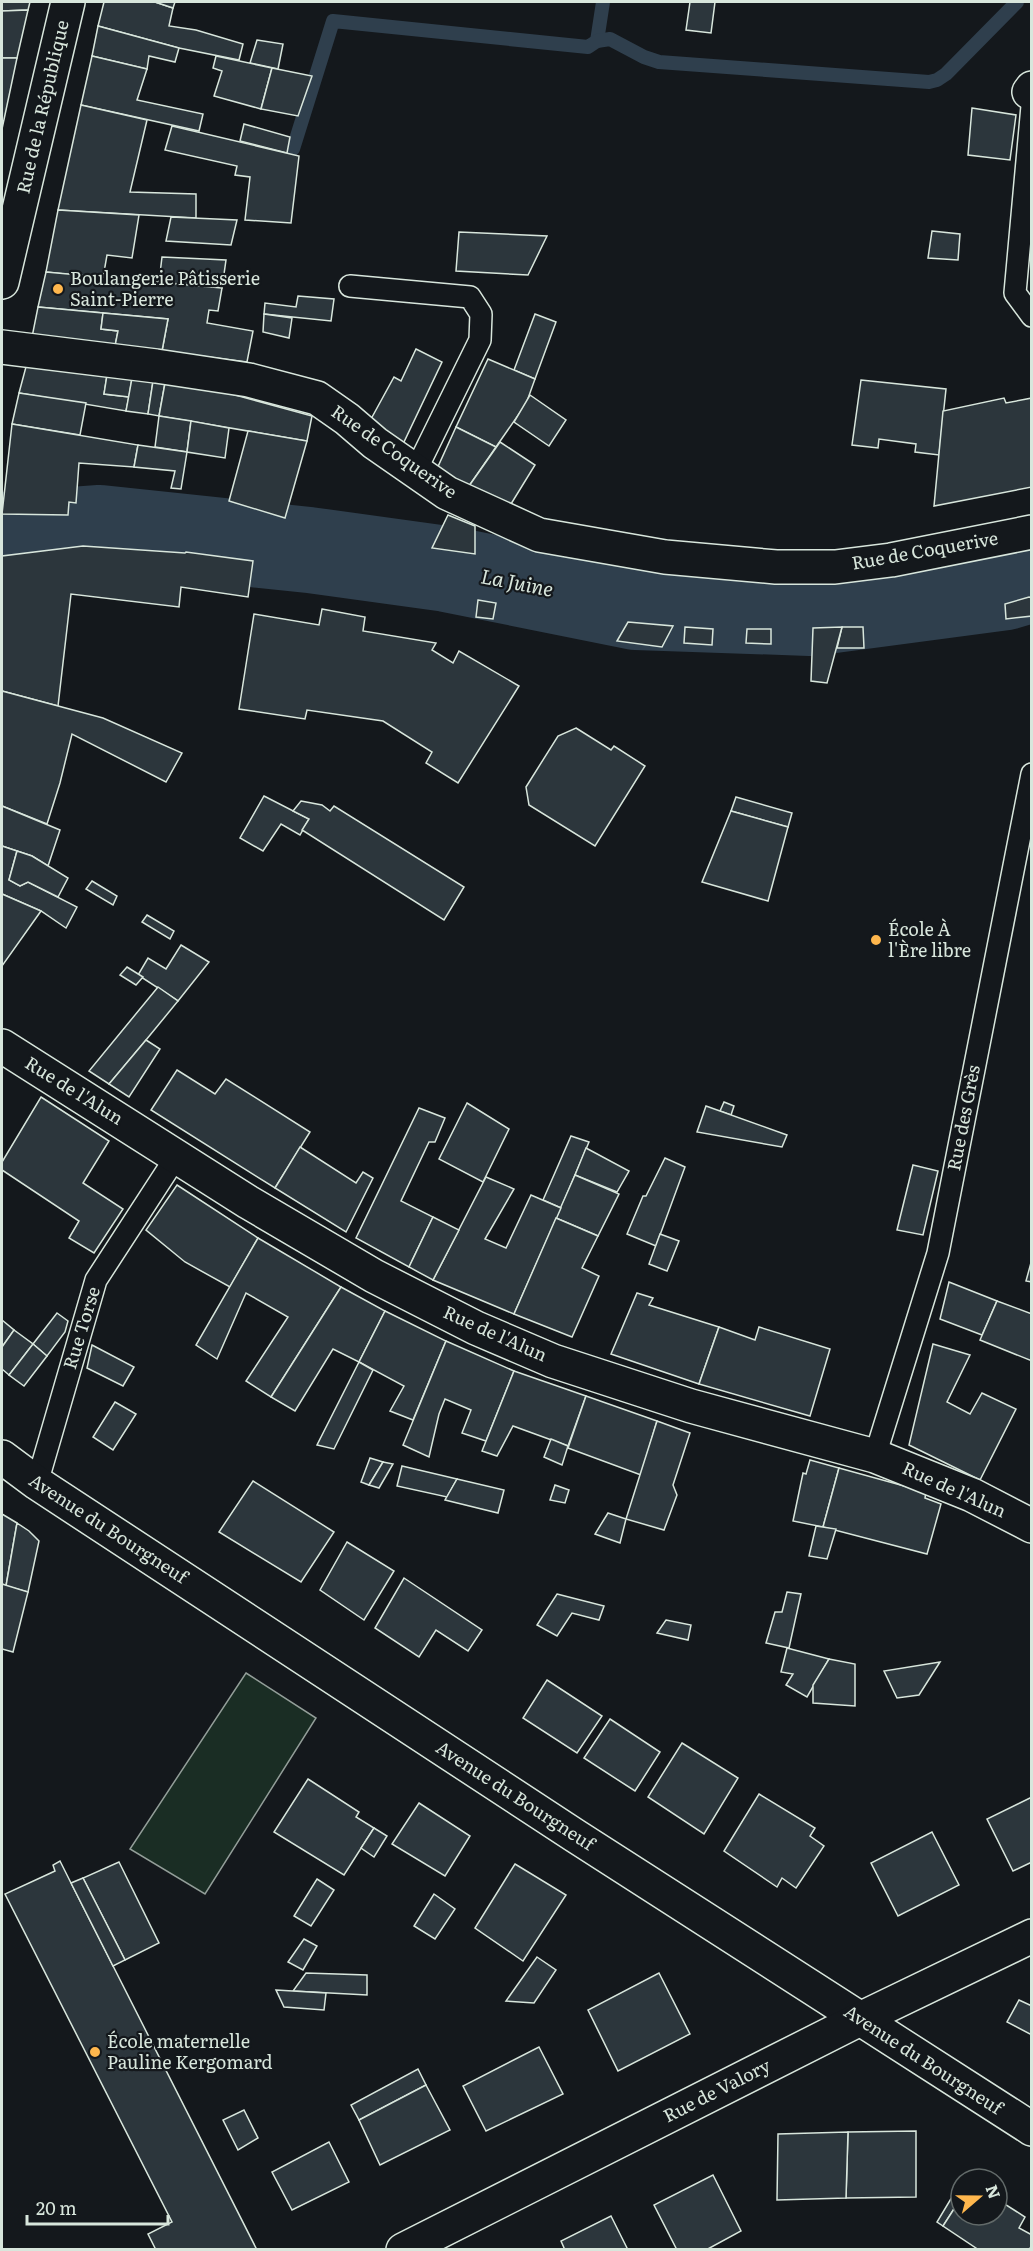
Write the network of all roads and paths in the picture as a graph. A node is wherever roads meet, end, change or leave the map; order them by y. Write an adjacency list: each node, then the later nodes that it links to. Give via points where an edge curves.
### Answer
1 (68, 2): 3 (street, Rue de la République)
2 (1031, 98): 5 (lane, via 1015,293)
3 (2, 282)
4 (350, 286): 7 (lane, via 470,297 481,314 480,340)
5 (1032, 316)
6 (2, 347): 7 (street, Rue de Coquerive, via 249,380 317,398)
7 (416, 472): 8 (street, Rue de Coquerive, via 447,493 539,535 665,557 776,567 835,567)
8 (1032, 532)
9 (1032, 774): 12 (lane, Rue des Grès, via 938,1253)
10 (2, 1046): 11 (street, Rue de l'Alun)
11 (176, 1157): 12 (street, Rue de l'Alun, via 364,1270 476,1328 553,1361 681,1403); 14 (lane, Rue Torse, via 96,1280)
12 (875, 1456): 15 (street, Rue de l'Alun, via 972,1495)
13 (2, 1457): 14 (street, Avenue du Bourgneuf)
14 (38, 1483): 17 (street, Avenue du Bourgneuf)
15 (1032, 1526)
16 (1032, 1936): 17 (street, Rue de Valory)
17 (860, 2019): 18 (street, Avenue du Bourgneuf); 19 (street, Rue de Valory)
18 (1032, 2129)
19 (403, 2250)

